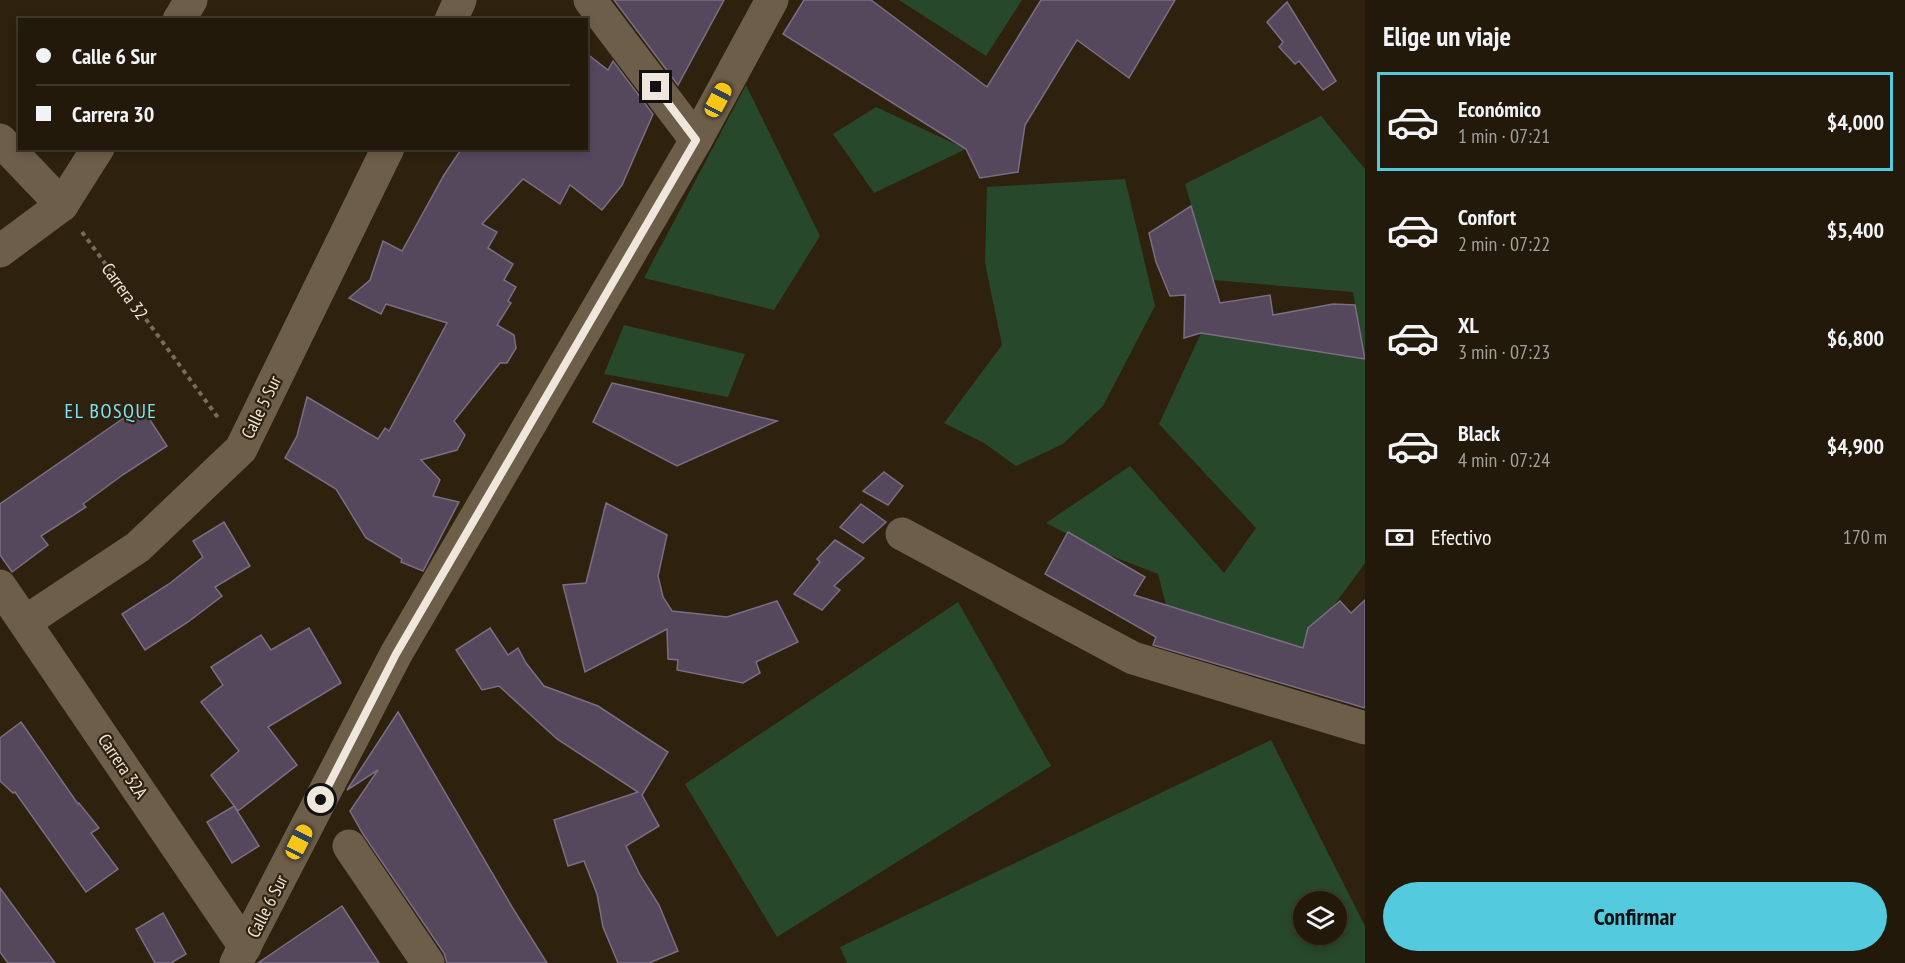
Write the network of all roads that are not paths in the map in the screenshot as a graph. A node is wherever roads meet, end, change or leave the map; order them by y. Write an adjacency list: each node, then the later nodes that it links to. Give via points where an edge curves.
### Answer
1 (192, 0): 5 (street)
2 (460, 0): 6 (street)
3 (590, 0): 8 (street)
4 (772, 0): 8 (street, Calle 6 Sur)
5 (180, 18)
6 (452, 18)
7 (0, 140): 11 (street)
8 (696, 140): 18 (street, Calle 6 Sur, via 396,654)
9 (97, 150): 11 (street)
10 (387, 150): 15 (street, Calle 5 Sur, via 241,449 138,547)
11 (62, 205): 12 (street)
12 (0, 251)
13 (902, 534): 16 (street, via 1133,658)
14 (0, 586): 15 (street, Carrera 32A)
15 (25, 622): 18 (street, Carrera 32A)
16 (1365, 728)
17 (349, 846): 19 (street)
18 (241, 955)
19 (428, 963)

